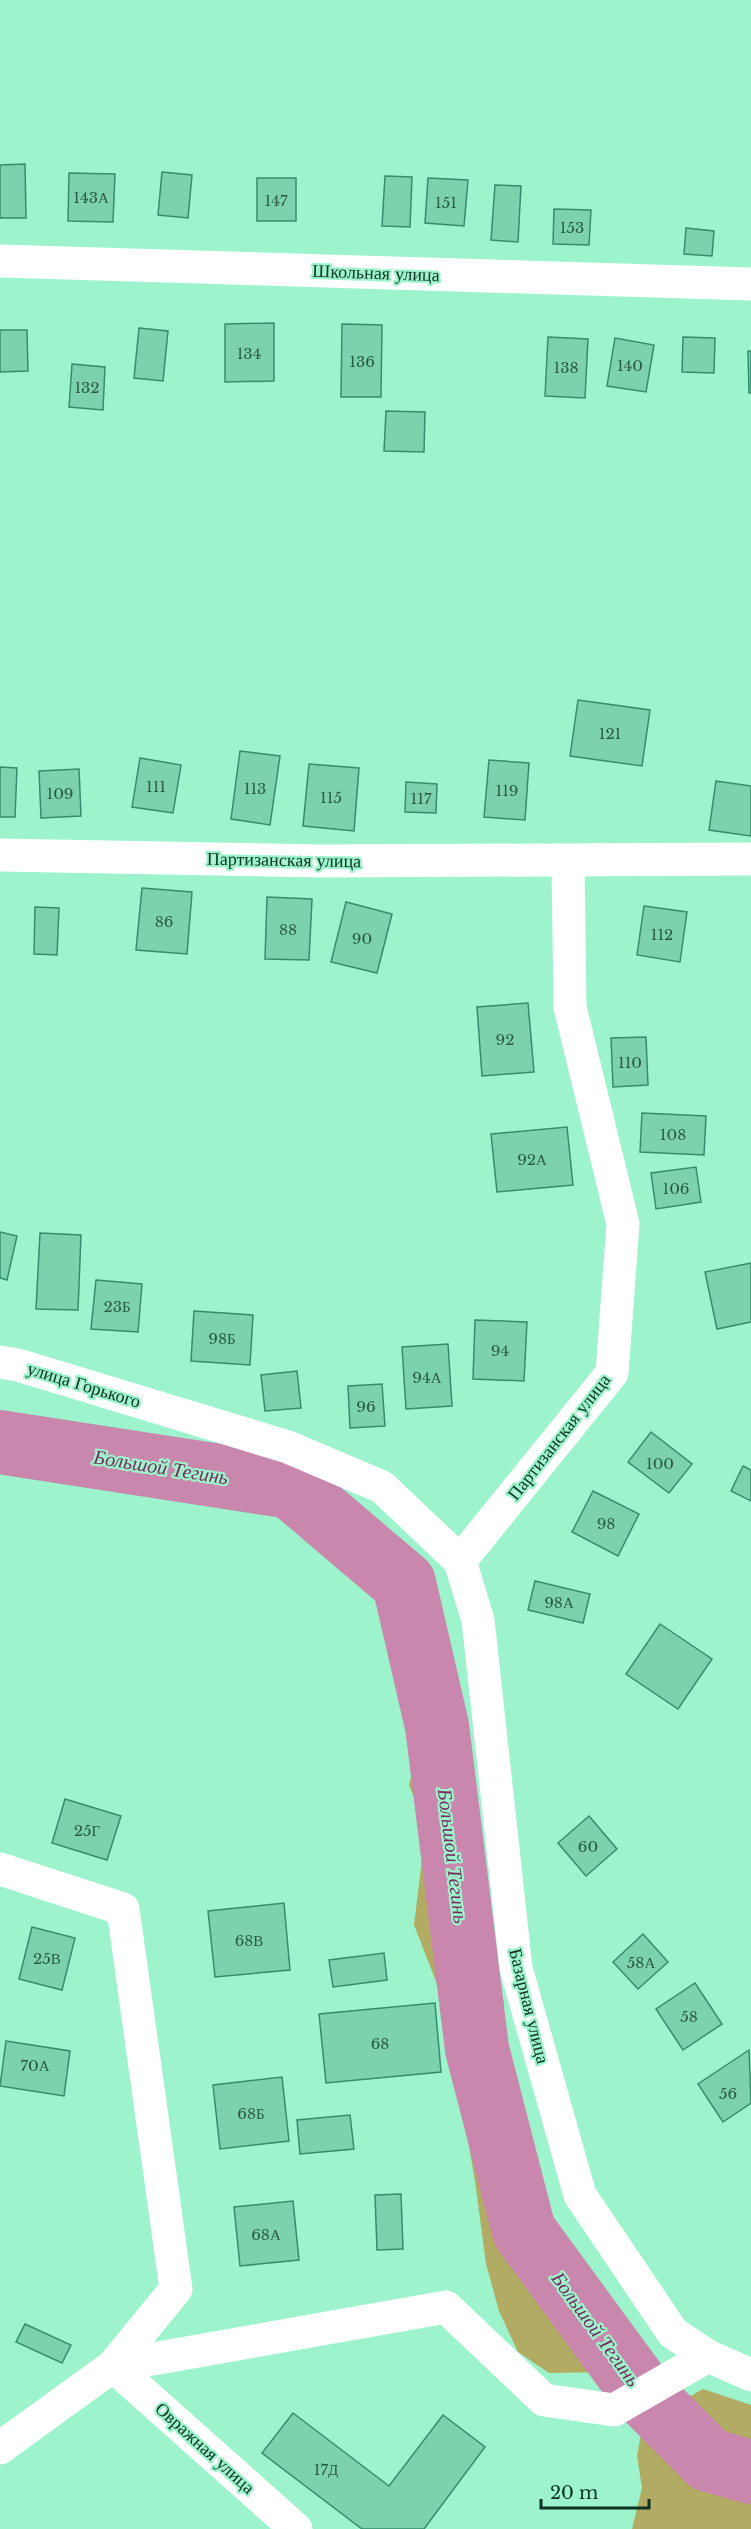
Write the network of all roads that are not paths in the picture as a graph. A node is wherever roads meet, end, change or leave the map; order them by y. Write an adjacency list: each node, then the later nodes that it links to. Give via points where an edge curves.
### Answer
1 (0, 261): 2 (street, Школьная улица)
2 (751, 284)
3 (0, 855): 5 (street, Партизанская улица)
4 (751, 859): 5 (street, Партизанская улица)
5 (568, 862): 7 (street, Партизанская улица, via 570,1007 623,1224 612,1373)
6 (0, 1362): 7 (street, улица Горького, via 288,1447 382,1487)
7 (460, 1561): 9 (street, Базарная улица, via 478,1620 516,1968 580,2195 673,2333)
8 (0, 1869): 10 (street, via 123,1909 177,2289)
9 (707, 2356): 10 (street, via 614,2410 544,2400 446,2307); 11 (street, Базарная улица)
10 (113, 2367): 12 (street); 13 (street, Овражная улица)
11 (751, 2375)
12 (0, 2448)
13 (296, 2529)

